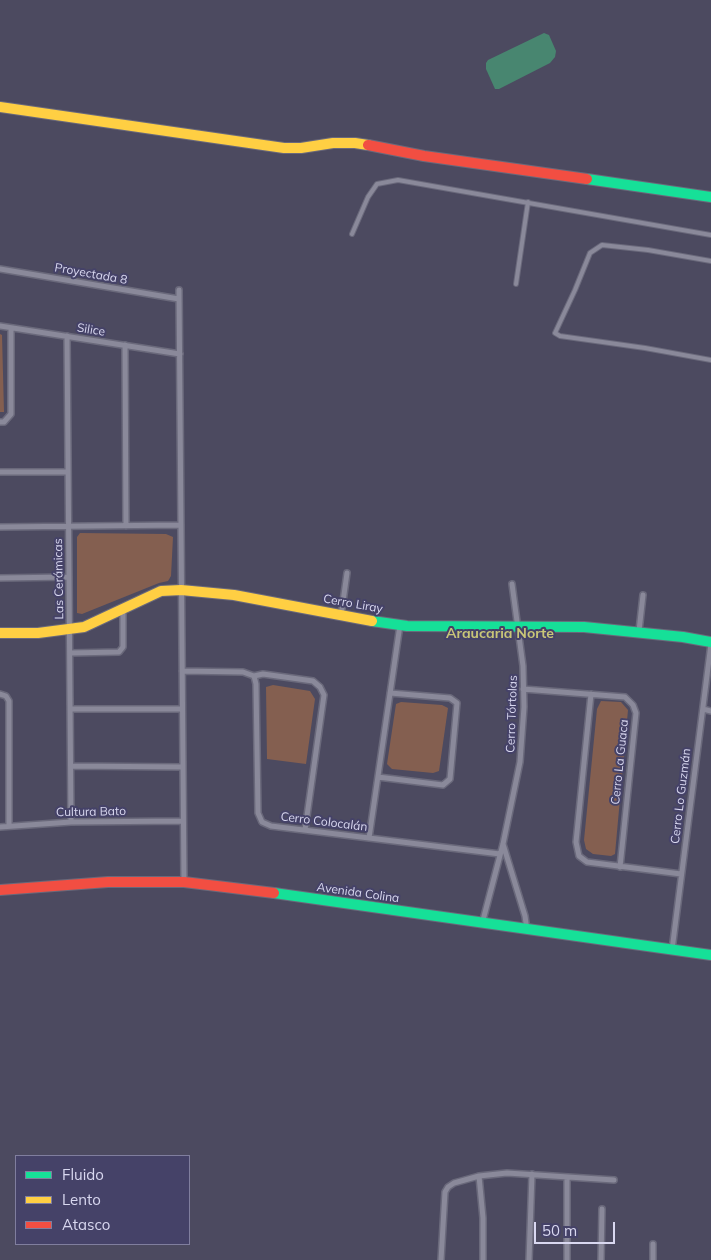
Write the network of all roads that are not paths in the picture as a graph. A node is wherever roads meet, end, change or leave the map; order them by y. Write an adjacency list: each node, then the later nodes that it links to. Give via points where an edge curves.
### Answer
1 (0, 107): 2 (street, via 284,148 334,142 356,143 424,156)
2 (711, 197)
3 (528, 202): 4 (lane, via 398,180 377,184); 5 (lane); 8 (lane)
4 (352, 234)
5 (711, 236)
6 (711, 262): 16 (lane, via 602,245 590,253 555,333)
7 (0, 268): 10 (street, Proyectada 8)
8 (516, 284)
9 (179, 290): 10 (street)
10 (179, 299): 15 (street)
11 (0, 326): 12 (street, Silice)
12 (11, 328): 13 (street, Silice); 17 (street, via 11,414)
13 (67, 336): 14 (street, Silice); 19 (street, Las Cerámicas)
14 (125, 345): 15 (street, Silice); 22 (street)
15 (180, 354): 20 (street)
16 (711, 360)
17 (0, 422)
18 (0, 472): 19 (street)
19 (68, 472): 23 (street, Las Cerámicas)
20 (180, 524): 22 (street); 28 (street)
21 (0, 526): 23 (street)
22 (126, 526): 23 (street)
23 (68, 527): 25 (street, Las Cerámicas)
24 (347, 573): 31 (street)
25 (69, 577): 26 (street); 34 (street, Las Cerámicas)
26 (0, 578)
27 (512, 584): 33 (street, Cerro Tórtolas)
28 (181, 590): 30 (street, Cerro Liray, via 161,591); 31 (street, Cerro Liray, via 234,595); 39 (street)
29 (643, 596): 35 (street)
30 (124, 608): 34 (street, Cerro Liray, via 84,627); 38 (street, via 123,647 119,652)
31 (341, 616): 32 (street, Cerro Liray)
32 (400, 625): 33 (street, Cerro Liray); 42 (street)
33 (518, 626): 35 (street, Cerro Liray); 41 (street, Cerro Tórtolas)
34 (70, 630): 36 (street, Cerro Liray); 38 (street, Las Cerámicas)
35 (640, 632): 37 (street, Cerro Liray, via 683,636)
36 (0, 633)
37 (711, 643): 46 (street, Cerro Lo Guzmán)
38 (70, 653): 45 (street, Las Cerámicas)
39 (182, 671): 40 (street, via 243,672); 47 (street)
40 (254, 676): 56 (street, Cerro Colocalán, via 258,813 262,822 270,826); 56 (street, via 263,674 313,681 324,696)
41 (523, 690): 44 (street, Cerro La Guaca); 58 (street, Cerro Tórtolas, via 520,762)
42 (390, 693): 51 (street); 51 (street, via 450,698 457,703 450,779 443,784)
43 (0, 694): 54 (street, via 9,701)
44 (591, 694): 60 (street, via 576,842 579,856 587,862); 60 (street, Cerro La Guaca, via 625,697 636,713)
45 (70, 708): 47 (street); 49 (street, Las Cerámicas)
46 (703, 709): 48 (street); 61 (street, Cerro Lo Guzmán)
47 (182, 710): 50 (street)
48 (711, 711)
49 (71, 766): 50 (street); 53 (street, Las Cerámicas)
50 (182, 767): 52 (street)
51 (378, 777): 57 (street)
52 (183, 821): 53 (street, Cultura Bato); 62 (street)
53 (71, 822): 54 (street, Cultura Bato)
54 (9, 826): 55 (street, Cultura Bato)
55 (0, 827)
56 (305, 830): 57 (street, Cerro Colocalán)
57 (369, 838): 59 (street, Cerro Colocalán)
58 (503, 844): 59 (street, Cerro Tórtolas); 65 (street, Cerro Tórtolas)
59 (500, 854): 64 (street, Cerro Tórtolas)
60 (620, 867): 61 (street)
61 (681, 874): 66 (street, Cerro Lo Guzmán)
62 (184, 882): 63 (street, Avenida Colina, via 108,882); 64 (street, Avenida Colina)
63 (0, 890)
64 (482, 924): 65 (street, Avenida Colina)
65 (527, 930): 66 (street, Avenida Colina)
66 (672, 950): 67 (street, Avenida Colina)
67 (711, 955)
68 (532, 1174): 69 (street); 70 (street); 76 (street)
69 (479, 1176): 74 (street, via 454,1183 446,1190); 75 (street)
70 (567, 1177): 71 (street); 77 (street)
71 (614, 1180)
72 (602, 1209): 78 (street)
73 (653, 1244): 79 (street)
74 (441, 1260)
75 (483, 1260)
76 (529, 1260)
77 (567, 1260)
78 (601, 1260)
79 (653, 1260)

